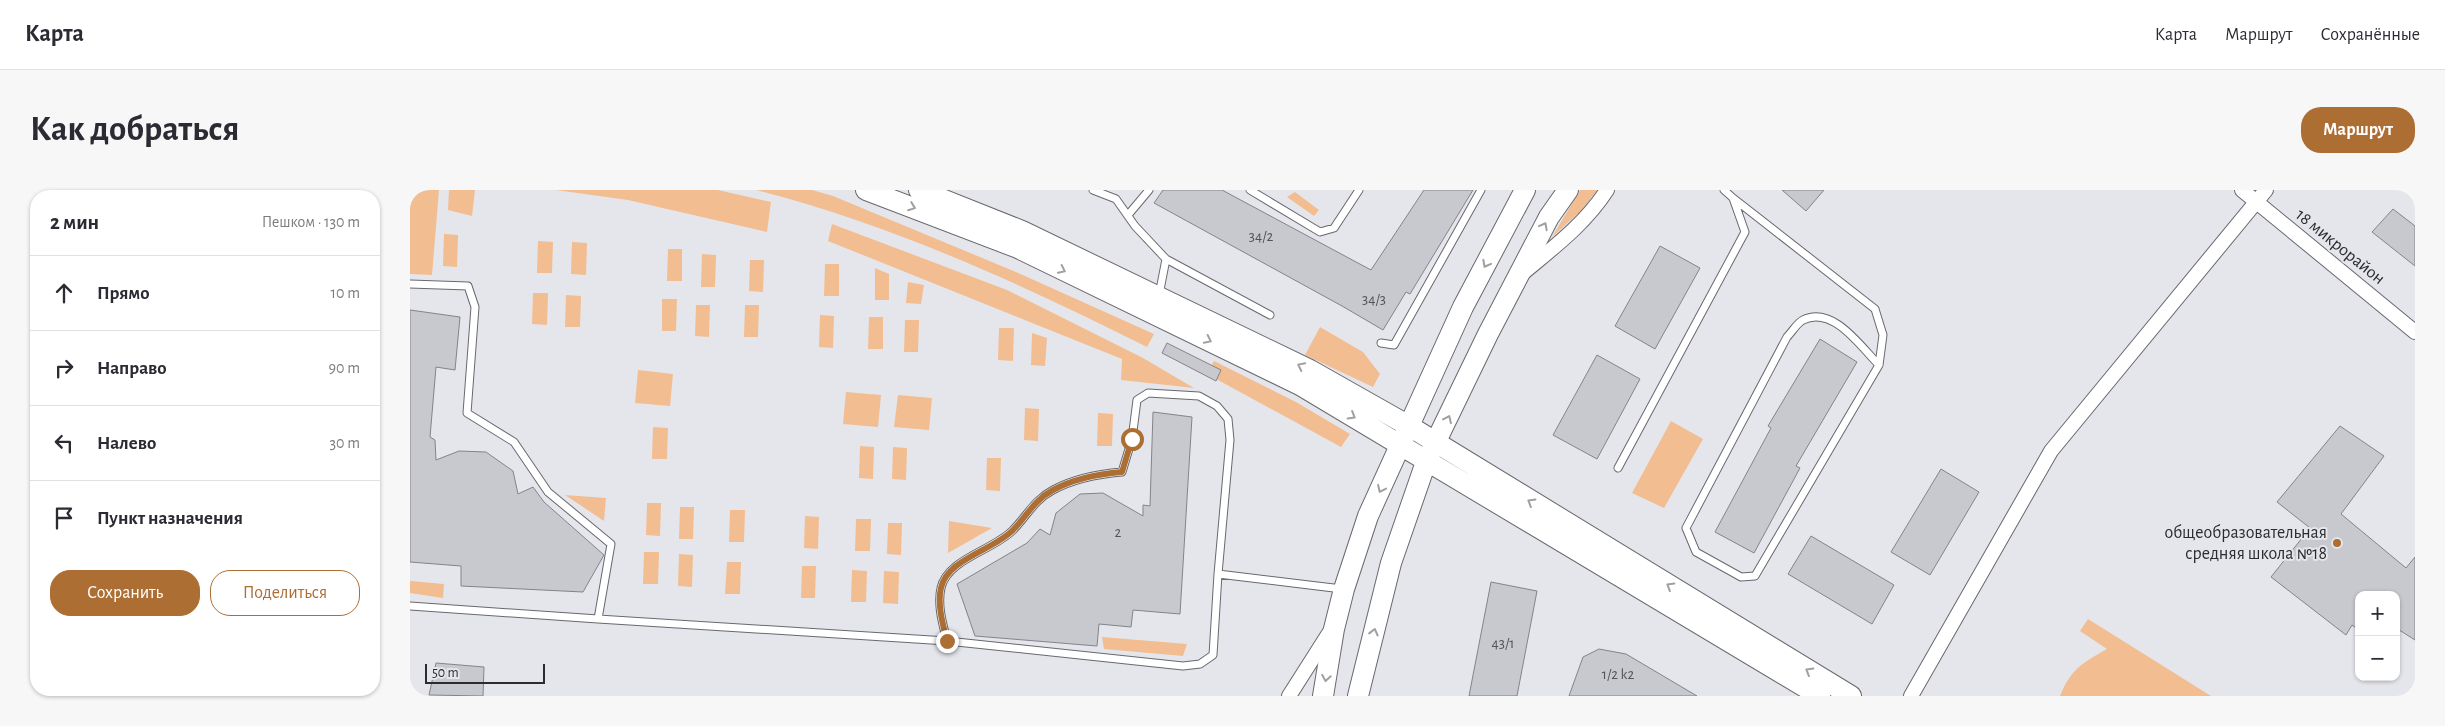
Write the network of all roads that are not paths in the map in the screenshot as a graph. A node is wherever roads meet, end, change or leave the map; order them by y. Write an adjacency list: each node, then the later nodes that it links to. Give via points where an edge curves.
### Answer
1 (866, 190): 27 (main road, one-way to 27, via 1018,248 1300,385)
2 (919, 190): 20 (main road, via 1022,231)
3 (1093, 190): 16 (lane, via 1116,199)
4 (1149, 190): 16 (lane)
5 (1250, 190): 6 (lane, via 1320,232 1334,228)
6 (1359, 190)
7 (1482, 190): 23 (lane, via 1394,345)
8 (1525, 190): 25 (main road, one-way to 25, via 1463,307)
9 (1568, 190): 18 (main road, one-way to 9, via 1549,217)
10 (1607, 190): 18 (street, via 1579,226)
11 (1724, 190): 14 (lane)
12 (2242, 190): 15 (street, 18 микрорайон)
13 (2266, 190): 15 (street)
14 (1733, 198): 24 (lane, via 1875,309 1884,335); 29 (lane, via 1745,232)
15 (2256, 202): 22 (street, 18 микрорайон); 41 (street, via 2051,451)
16 (1128, 215): 17 (lane)
17 (1166, 259): 20 (lane); 21 (lane)
18 (1517, 278): 26 (main road, one-way to 18)
19 (410, 284): 33 (lane, via 468,286 475,307 467,413 514,442 548,492 611,544)
20 (1159, 297): 25 (main road, one-way to 20, via 1310,370)
21 (1270, 315)
22 (2415, 332)
23 (1381, 343)
24 (1879, 365): 24 (lane, via 1838,324 1819,316 1802,320 1787,337 1686,528 1696,552 1741,577 1755,576)
25 (1409, 426): 26 (main road); 27 (main road)
26 (1436, 444): 28 (main road); 40 (main road, one-way to 26)
27 (1401, 445): 28 (main road); 31 (main road, one-way to 31, via 1368,516)
28 (1426, 462): 38 (main road, one-way to 28, via 1391,563); 39 (main road)
29 (1618, 468)
30 (1218, 574): 31 (lane); 35 (lane, via 1213,655 1200,664 1183,666); 35 (lane, via 1230,440 1228,419 1217,406 1199,396 1148,393 1137,400 1132,439 1122,472 1070,482 1051,491 1038,499 1013,530 949,572 940,588)
31 (1344, 589): 34 (main road)
32 (410, 606): 33 (lane)
33 (598, 619): 35 (lane)
34 (1335, 623): 36 (street); 37 (main road, one-way to 37)
35 (947, 641)
36 (1289, 696)
37 (1323, 696)
38 (1358, 696)
39 (1819, 696)
40 (1851, 696)
41 (1911, 696)

